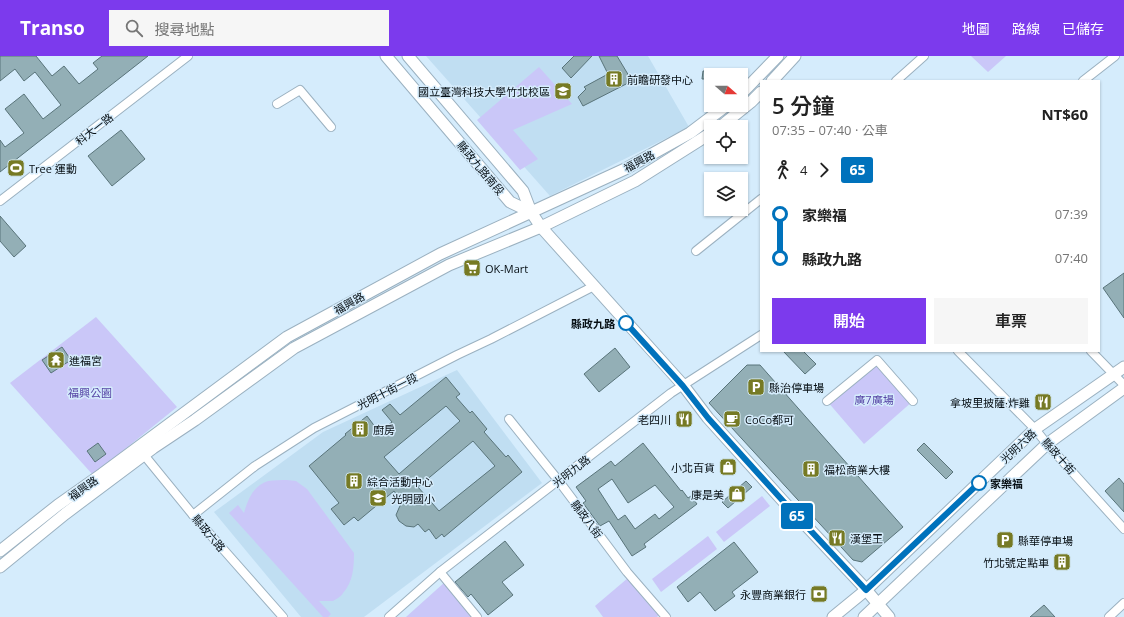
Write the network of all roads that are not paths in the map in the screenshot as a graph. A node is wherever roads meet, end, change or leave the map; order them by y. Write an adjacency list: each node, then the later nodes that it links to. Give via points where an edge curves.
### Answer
1 (188, 56): 19 (street, 科大一路)
2 (386, 56): 20 (street, 縣政九路南段, via 510,202)
3 (408, 56): 20 (street, 縣政九路南段, via 523,191)
4 (778, 56): 11 (street)
5 (795, 56): 8 (street)
6 (924, 56): 9 (street)
7 (1115, 56): 10 (street)
8 (773, 80)
9 (897, 80)
10 (1084, 80)
11 (748, 87)
12 (760, 93): 15 (street)
13 (277, 104): 16 (street, via 300,90)
14 (718, 112): 20 (street, 福興路, via 690,134 625,169)
15 (729, 120)
16 (331, 127)
17 (704, 137): 21 (street, 福興路, via 636,181)
18 (760, 200): 22 (street)
19 (0, 201)
20 (531, 212): 21 (street); 37 (street, 福興路, via 440,254 287,337)
21 (541, 227): 23 (street); 37 (street, 福興路, via 449,265 294,348 195,420 153,448)
22 (696, 251)
23 (594, 286): 30 (street); 39 (street, 光明十街一段, via 314,428 255,466)
24 (760, 336): 30 (street, 光明九路)
25 (959, 352): 35 (street, 縣政十街)
26 (1092, 352): 28 (street)
27 (1124, 367): 28 (street, 光明六路)
28 (1114, 374): 29 (street); 35 (street, 光明六路)
29 (1124, 385)
30 (683, 386): 38 (street, 光明九路); 44 (street, via 713,424)
31 (1124, 388): 36 (street, 光明六路)
32 (827, 401): 33 (street, via 877,360)
33 (913, 401)
34 (510, 419): 38 (street, 縣政八街)
35 (1035, 429): 36 (street, 縣政十街); 44 (street, 光明六路)
36 (1047, 444): 40 (street, 縣政十街); 46 (street, 光明六路)
37 (141, 451): 39 (street, 縣政六路); 41 (street, 福興路, via 58,505); 42 (street, 福興路)
38 (558, 480): 43 (street, 光明九路); 50 (street, 縣政八街, via 627,572)
39 (193, 515): 47 (street, 縣政六路)
40 (1124, 529)
41 (0, 551)
42 (0, 567)
43 (440, 572): 48 (street, 光明九路); 49 (street)
44 (866, 590): 46 (street); 51 (street, 光明六路)
45 (1124, 602): 54 (street)
46 (878, 604): 52 (street, 光明六路); 53 (street)
47 (283, 617)
48 (389, 617)
49 (477, 617)
50 (666, 617)
51 (833, 617)
52 (864, 617)
53 (890, 617)
54 (1109, 617)

